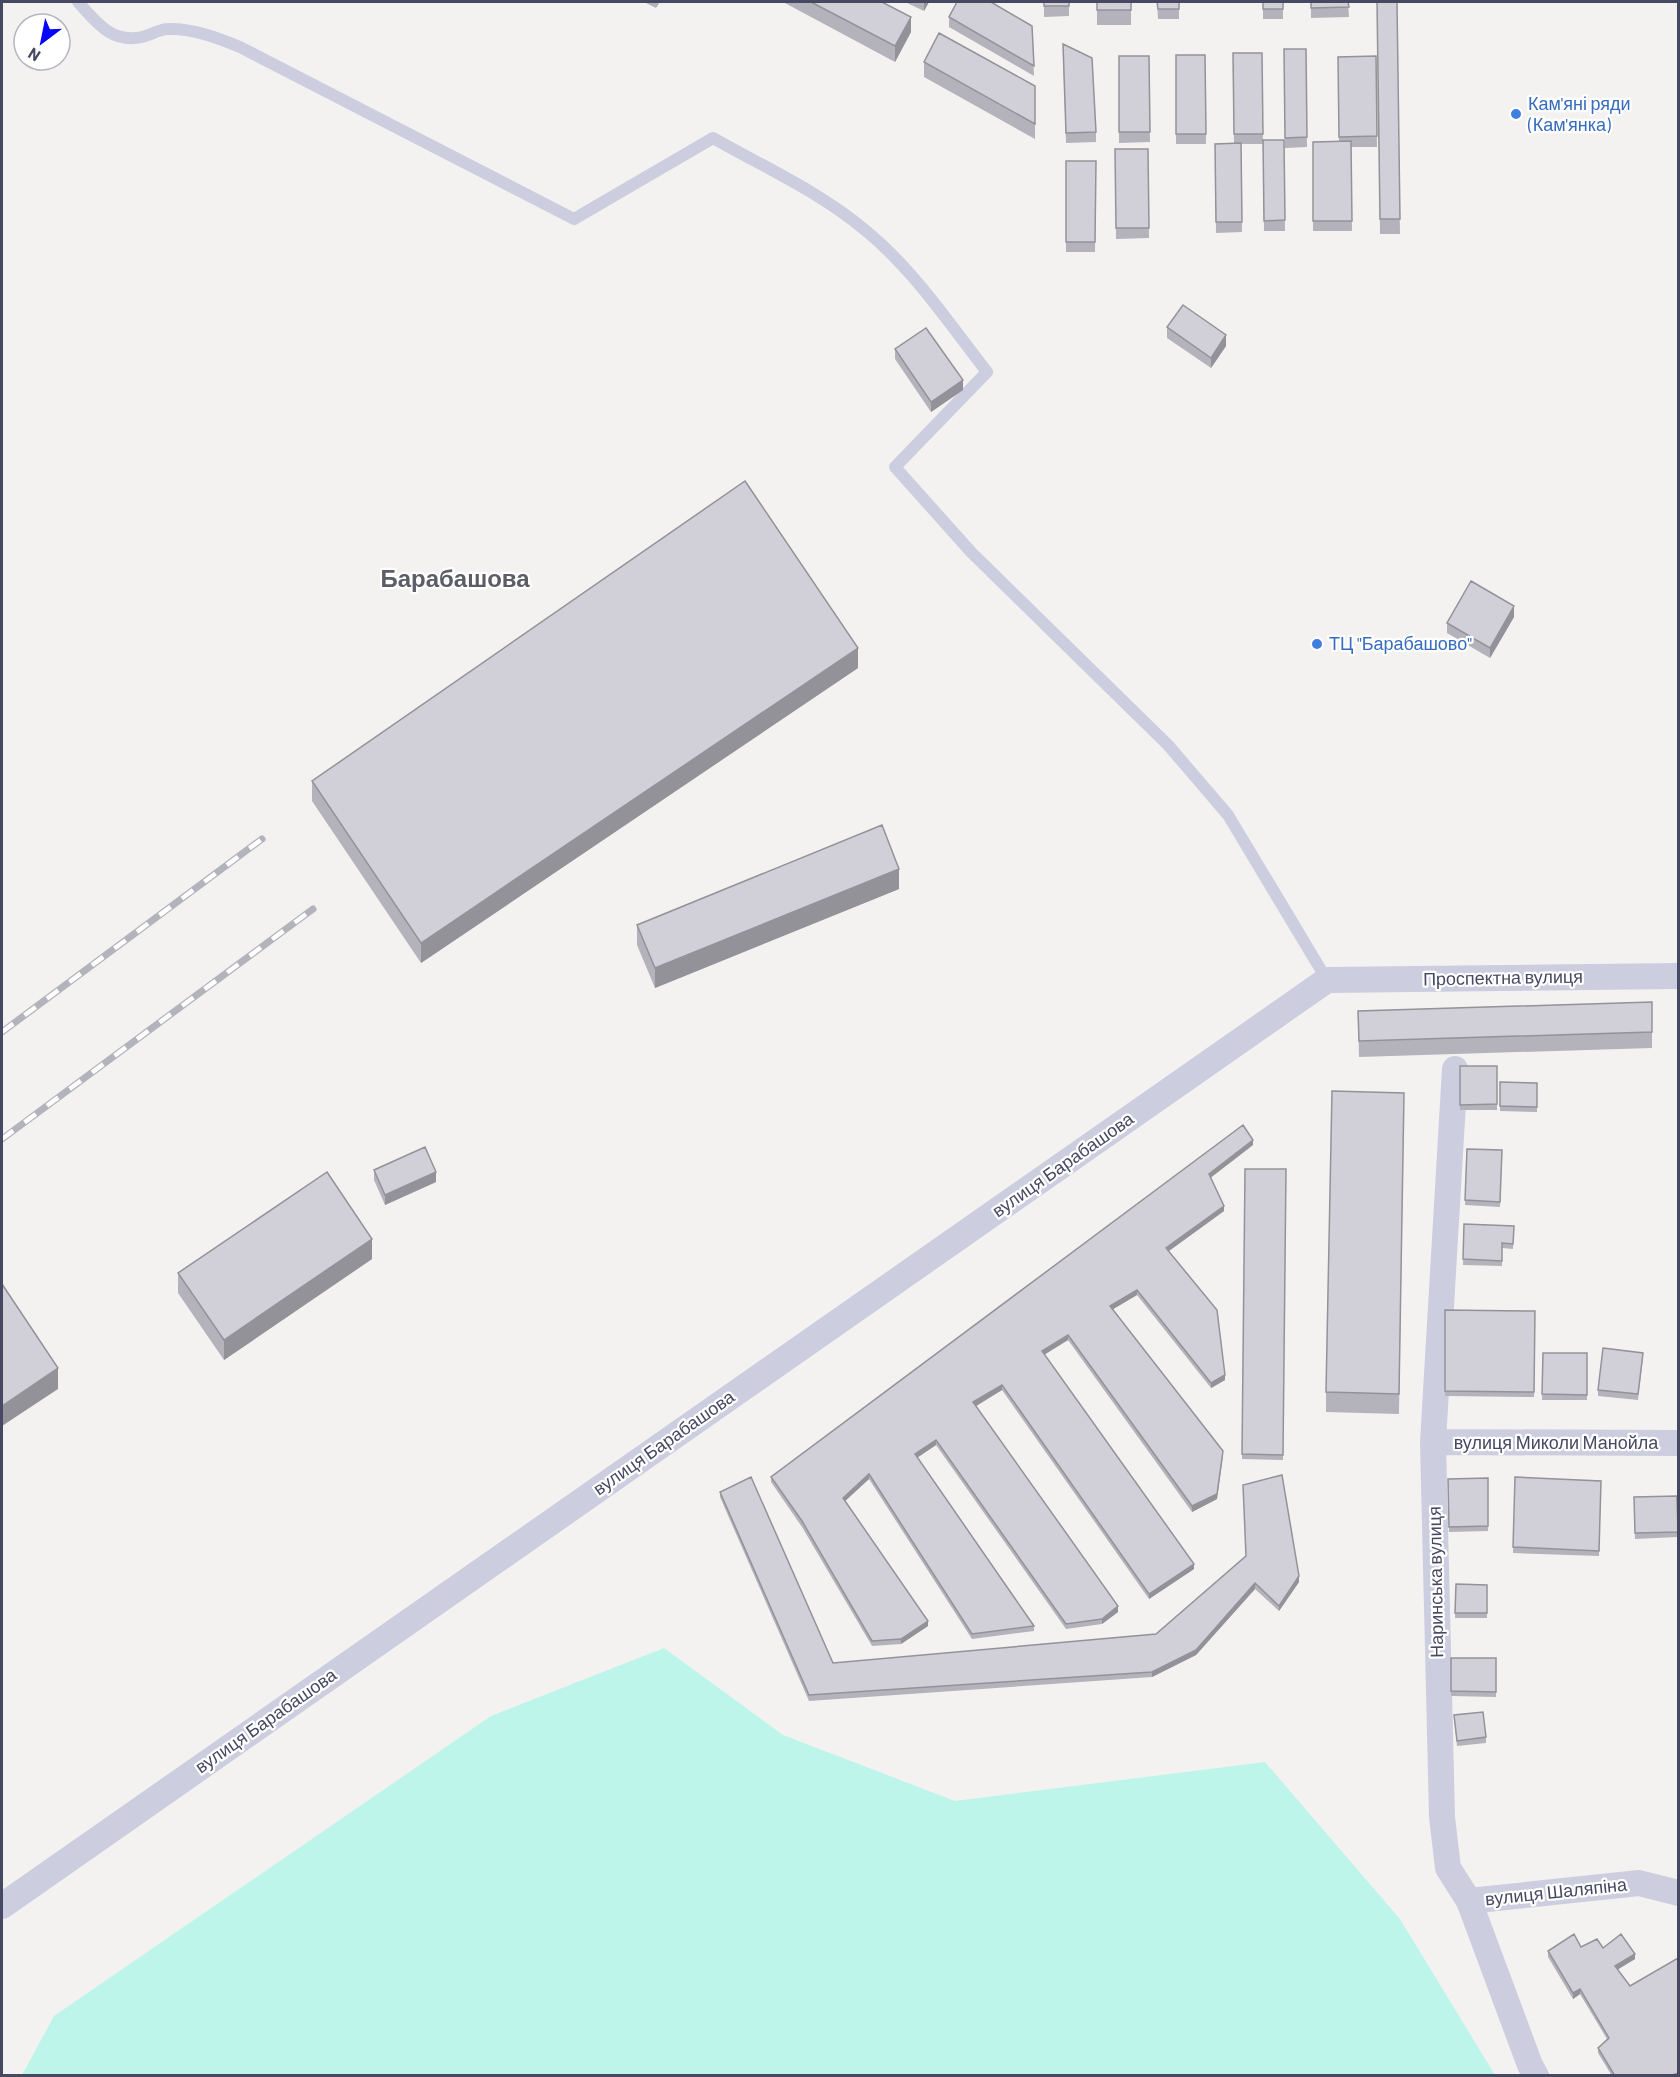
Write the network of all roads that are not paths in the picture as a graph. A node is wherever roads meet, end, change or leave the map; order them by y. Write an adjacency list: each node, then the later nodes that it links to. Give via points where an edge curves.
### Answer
1 (78, 2): 3 (lane, via 115,36 143,37 168,29 240,47 574,219 713,138 821,198 867,231 908,272 987,372 895,467 971,552 1168,745 1228,815)
2 (1678, 976): 3 (street, Проспектна вулиця)
3 (1327, 980): 9 (street, вулиця Барабашова)
4 (1455, 1069): 5 (street, Наринська вулиця)
5 (1433, 1442): 6 (street, вулиця Миколи Манойла); 8 (street, Наринська вулиця, via 1442,1817 1448,1868)
6 (1678, 1443)
7 (1678, 1893): 8 (street, вулиця Шаляпіна, via 1640,1883)
8 (1469, 1901): 10 (street, Наринська вулиця)
9 (2, 1906)
10 (1536, 2076)

